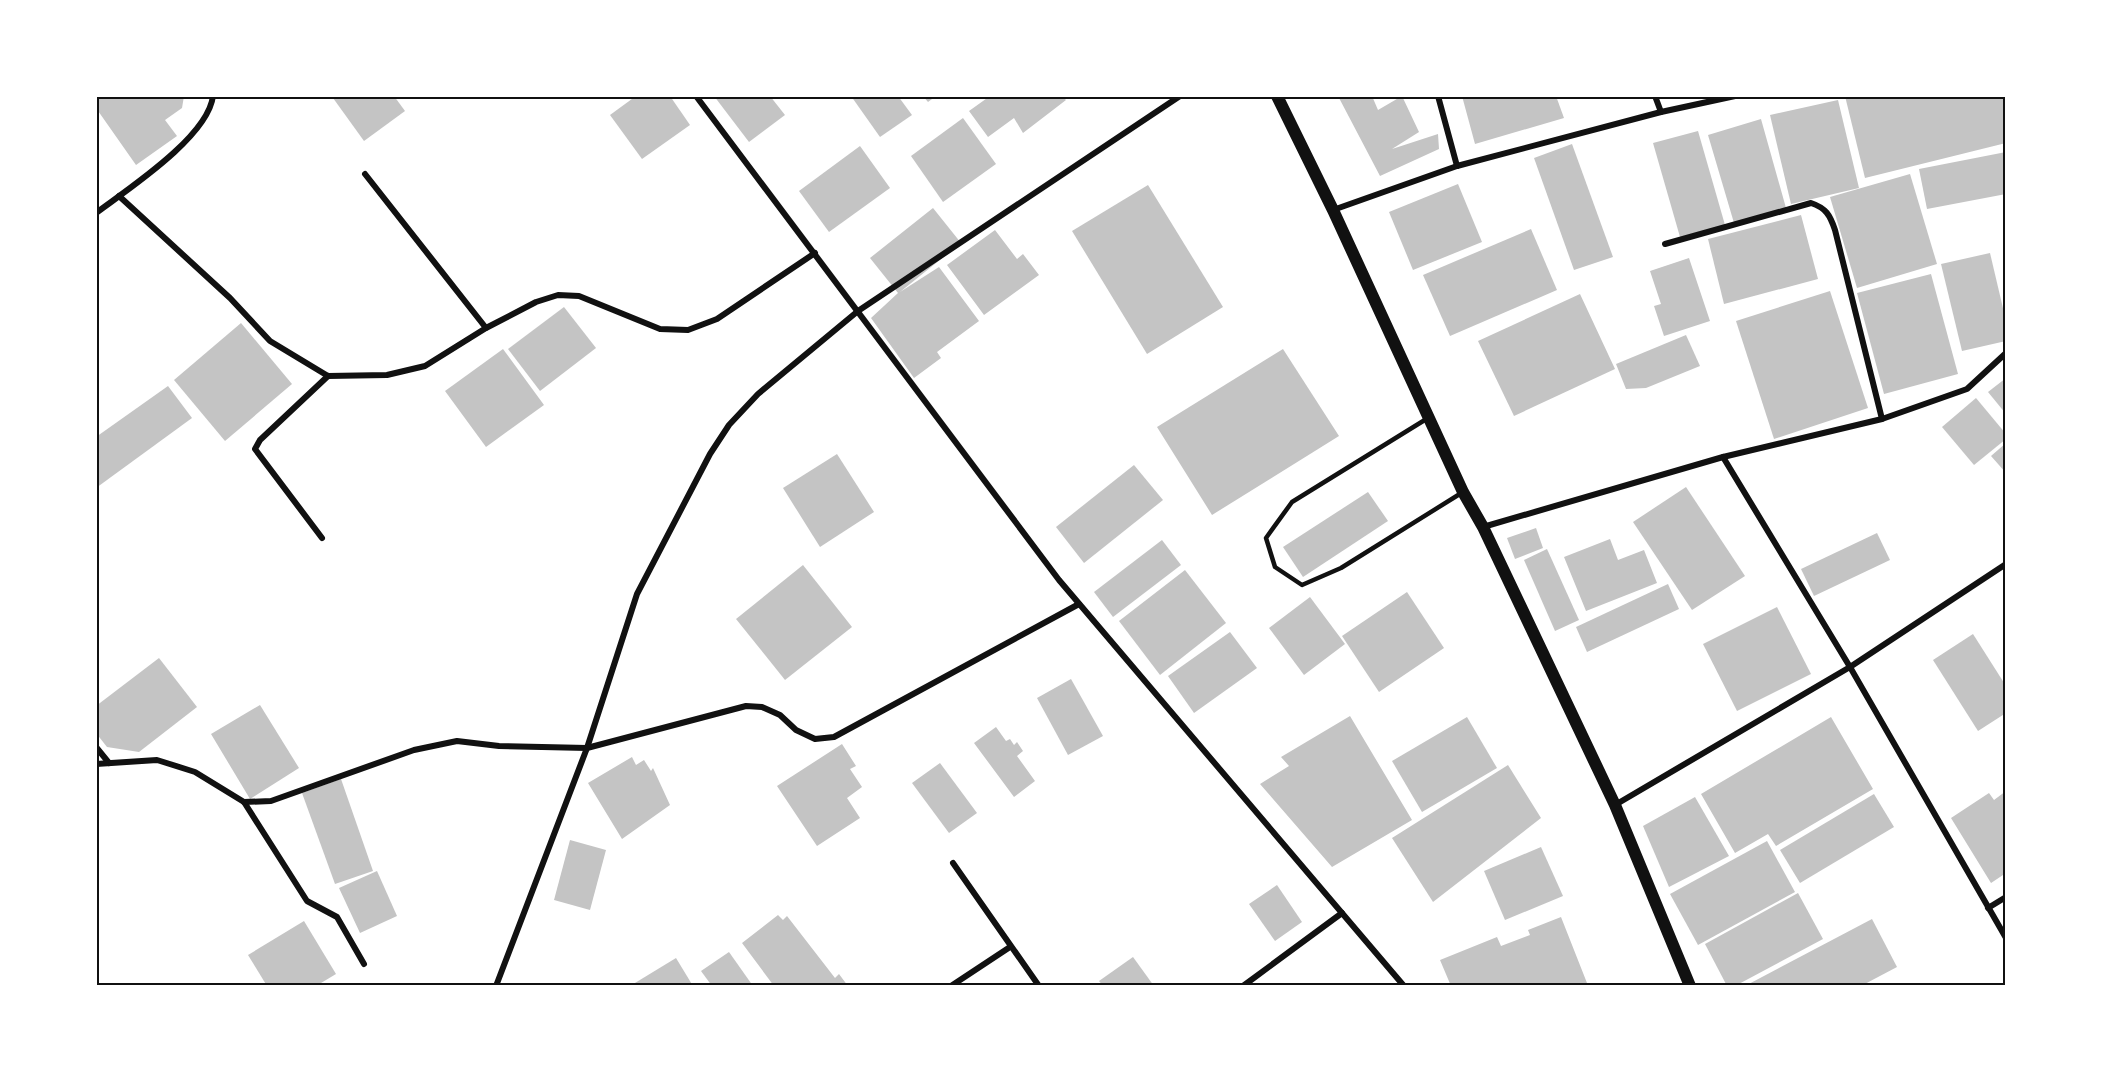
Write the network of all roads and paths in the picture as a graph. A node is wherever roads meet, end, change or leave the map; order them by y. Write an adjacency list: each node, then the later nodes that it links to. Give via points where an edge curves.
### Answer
1 (213, 96): 11 (street, via 201,123 181,145)
2 (696, 96): 15 (street)
3 (1180, 96): 16 (street)
4 (1277, 96): 12 (main road)
5 (1437, 96): 9 (street)
6 (1655, 96): 8 (street)
7 (1735, 96): 8 (street)
8 (1661, 112): 9 (street)
9 (1457, 166): 12 (street)
10 (365, 174): 17 (street)
11 (119, 196): 13 (street); 19 (street, via 230,298 270,341)
12 (1333, 210): 20 (main road)
13 (96, 213)
14 (1665, 244): 21 (street, via 1811,203 1822,206 1835,230)
15 (815, 253): 16 (street); 17 (street, via 717,319 688,330 660,329 579,296 558,295)
16 (858, 311): 27 (street); 30 (street, via 758,394 729,425 710,454 637,594)
17 (486, 328): 19 (street, via 425,366 387,375)
18 (2006, 353): 21 (street, via 1966,388)
19 (328, 376): 25 (street, via 255,449)
20 (1428, 418): 23 (main road); 23 (lane, via 1292,502 1266,538 1275,567 1302,585 1341,568)
21 (1882, 419): 22 (street)
22 (1723, 457): 24 (street); 28 (street)
23 (1463, 492): 24 (main road)
24 (1483, 527): 34 (main road)
25 (322, 538)
26 (2006, 564): 28 (street)
27 (1079, 604): 30 (street, via 834,737 815,740 780,715 762,707 746,706); 38 (street)
28 (1850, 667): 34 (street); 37 (street)
29 (96, 747): 31 (street)
30 (587, 748): 33 (street, via 457,741 414,750 271,801); 42 (street)
31 (109, 763): 32 (street); 33 (street, via 157,760 195,772)
32 (96, 764)
33 (244, 802): 41 (street, via 307,901 337,917)
34 (1615, 805): 47 (main road)
35 (953, 863): 40 (street)
36 (2006, 897): 37 (street)
37 (1988, 908): 39 (street)
38 (1342, 913): 45 (street); 46 (street)
39 (2006, 938)
40 (1010, 947): 43 (street); 44 (street)
41 (364, 964)
42 (496, 986)
43 (951, 986)
44 (1039, 986)
45 (1243, 986)
46 (1404, 986)
47 (1690, 986)

